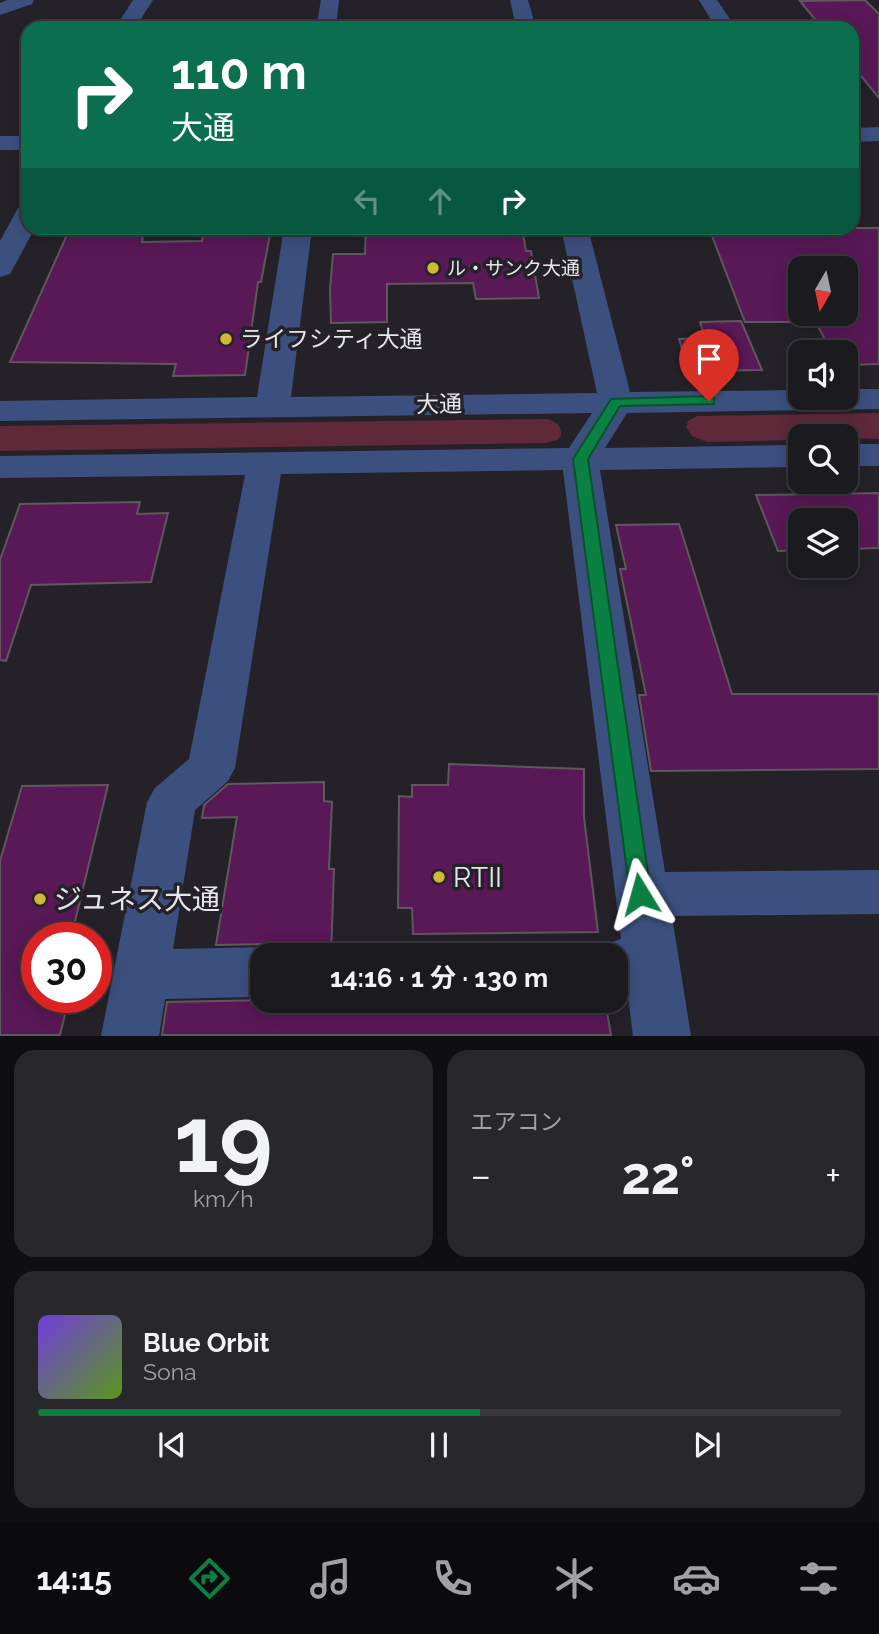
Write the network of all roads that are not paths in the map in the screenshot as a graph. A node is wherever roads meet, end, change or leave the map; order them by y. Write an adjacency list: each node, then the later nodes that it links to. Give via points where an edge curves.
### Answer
1 (25, 0): 6 (street)
2 (144, 0): 7 (street)
3 (330, 0): 8 (street)
4 (519, 0): 9 (street)
5 (708, 0): 10 (street)
6 (0, 9)
7 (128, 21)
8 (327, 21)
9 (524, 21)
10 (722, 21)
11 (879, 134): 12 (street)
12 (859, 135)
13 (0, 143): 14 (street)
14 (21, 143)
15 (21, 228): 18 (street)
16 (297, 235): 21 (street)
17 (576, 235): 20 (street)
18 (0, 268)
19 (879, 398): 20 (street, 大通)
20 (616, 402): 21 (street, 大通); 26 (street)
21 (273, 406): 22 (street, 大通)
22 (0, 411)
23 (858, 455): 24 (street)
24 (879, 455)
25 (788, 456): 26 (street)
26 (580, 459): 27 (street); 30 (street)
27 (265, 463): 28 (street); 33 (street, via 211,768 172,802)
28 (0, 467)
29 (879, 892): 30 (street)
30 (640, 894): 31 (street)
31 (634, 963): 35 (street)
32 (250, 972): 33 (street)
33 (142, 975): 34 (street)
34 (130, 1035)
35 (662, 1035)

